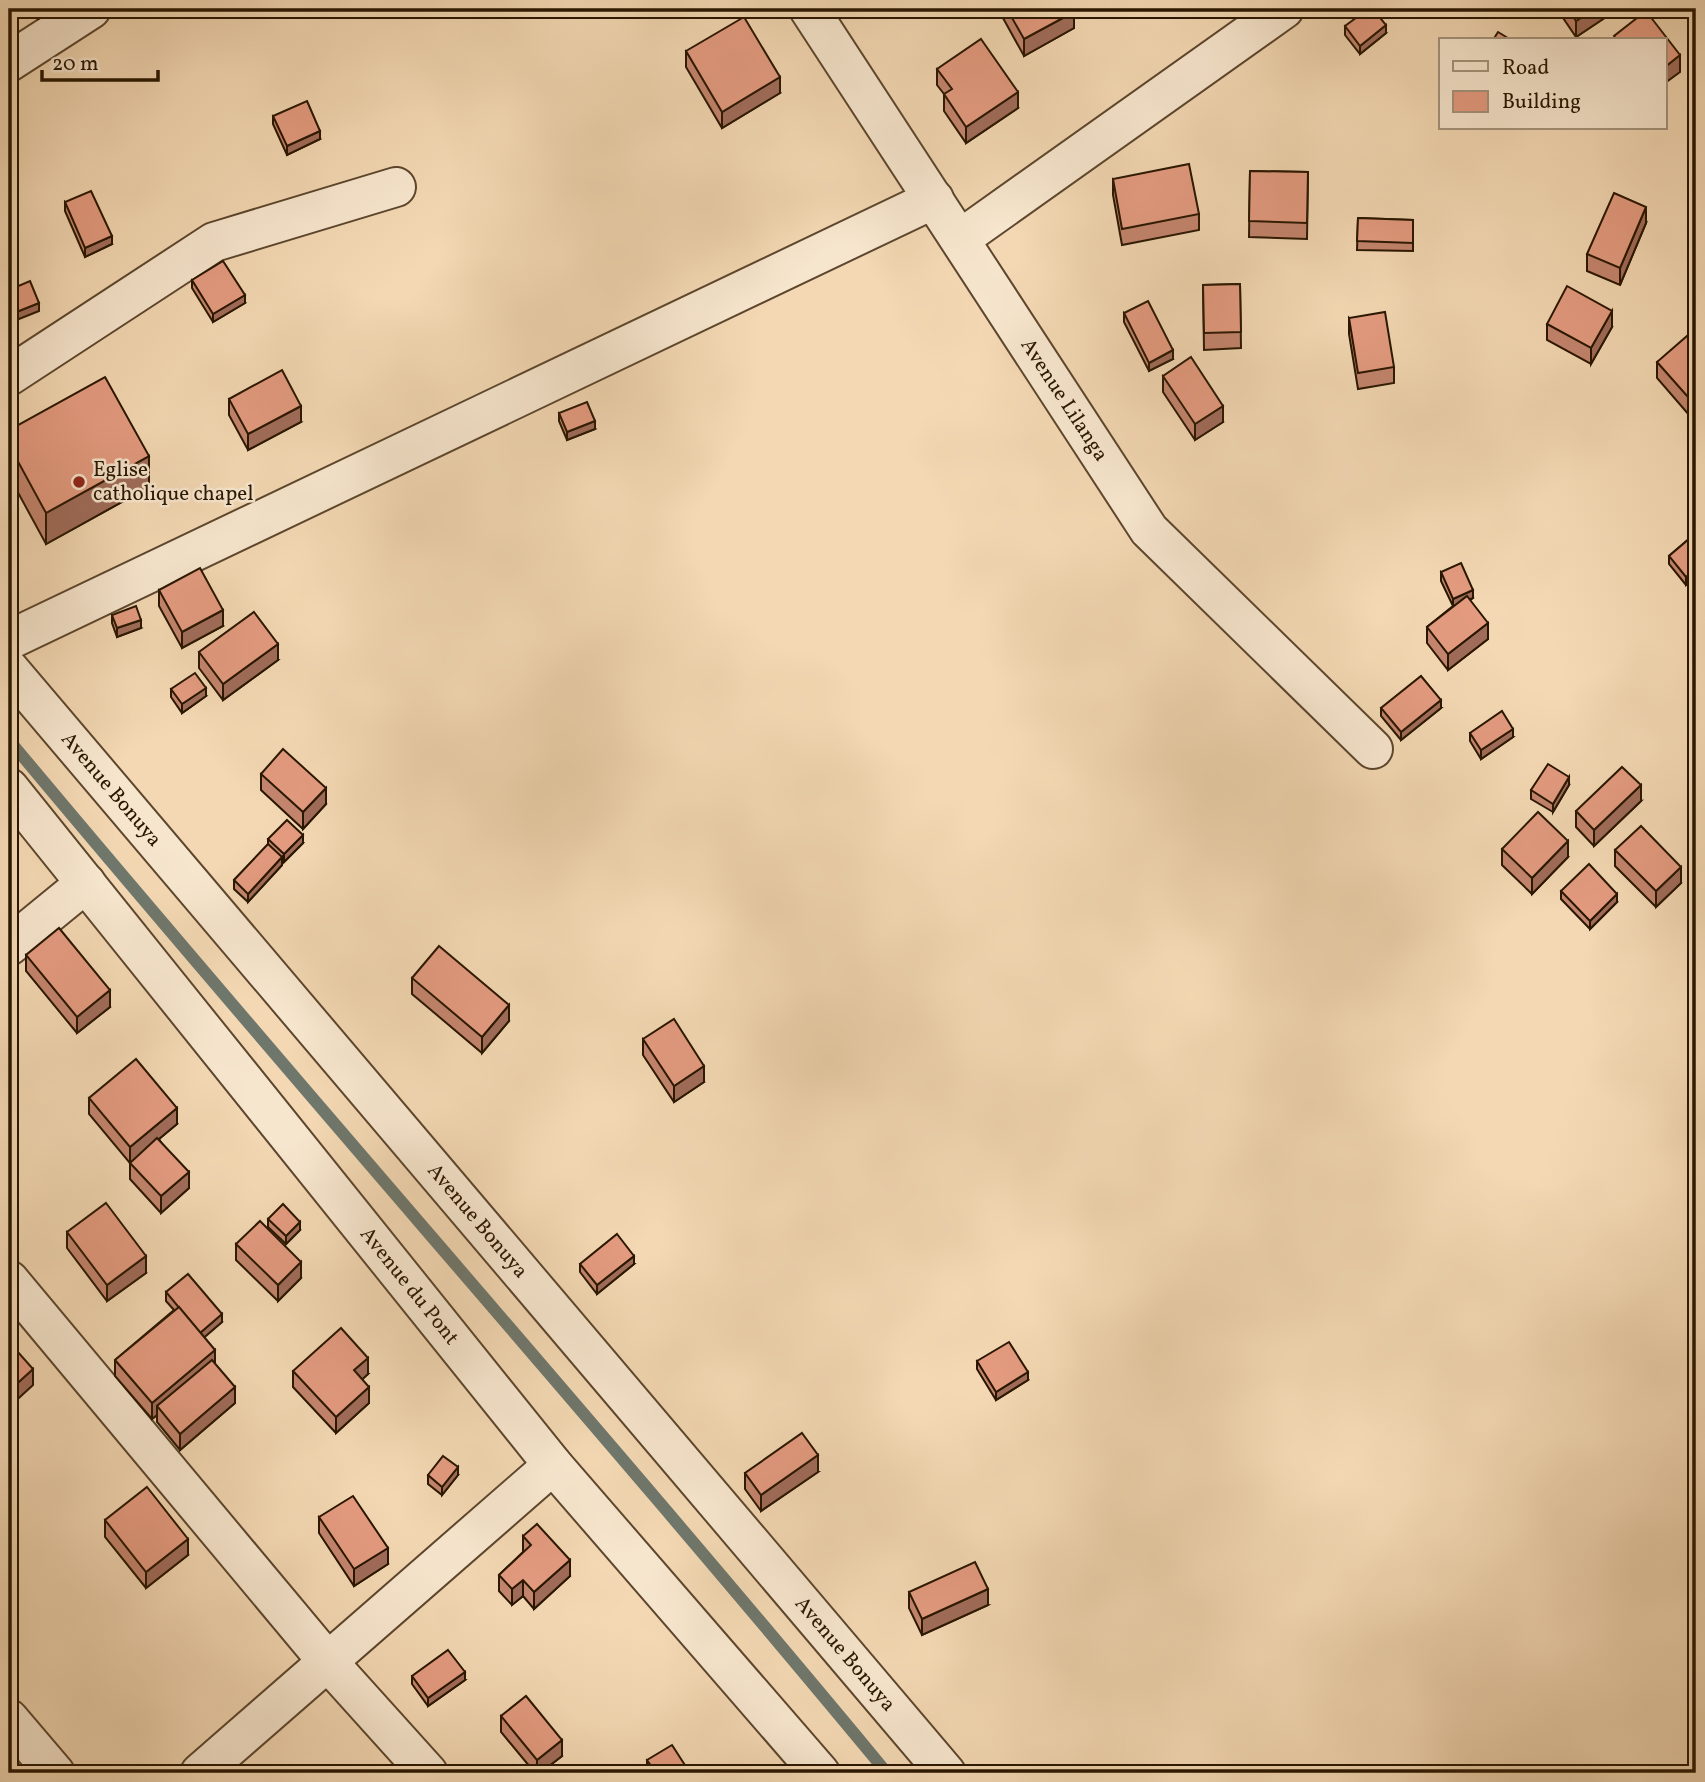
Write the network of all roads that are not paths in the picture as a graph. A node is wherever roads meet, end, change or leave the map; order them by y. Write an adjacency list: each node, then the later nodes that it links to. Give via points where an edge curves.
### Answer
1 (92, 9): 4 (street)
2 (809, 9): 6 (street, Avenue Lilanga)
3 (1284, 9): 7 (street)
4 (9, 62)
5 (396, 187): 8 (street, via 215,242)
6 (934, 199): 7 (street, Avenue Lilanga); 9 (street)
7 (960, 239): 11 (street, Avenue Lilanga, via 1149,530)
8 (9, 376)
9 (9, 640)
10 (9, 669): 23 (street, Avenue Bonuya)
11 (1373, 749)
12 (9, 788): 13 (street, Avenue du Pont)
13 (86, 883): 14 (street); 16 (street, Avenue du Pont)
14 (9, 946)
15 (9, 1280): 17 (street)
16 (553, 1465): 17 (street); 22 (street, Avenue du Pont)
17 (328, 1662): 20 (street); 21 (street)
18 (9, 1719): 19 (street)
19 (55, 1773)
20 (200, 1773)
21 (428, 1773)
22 (820, 1773)
23 (946, 1773)

